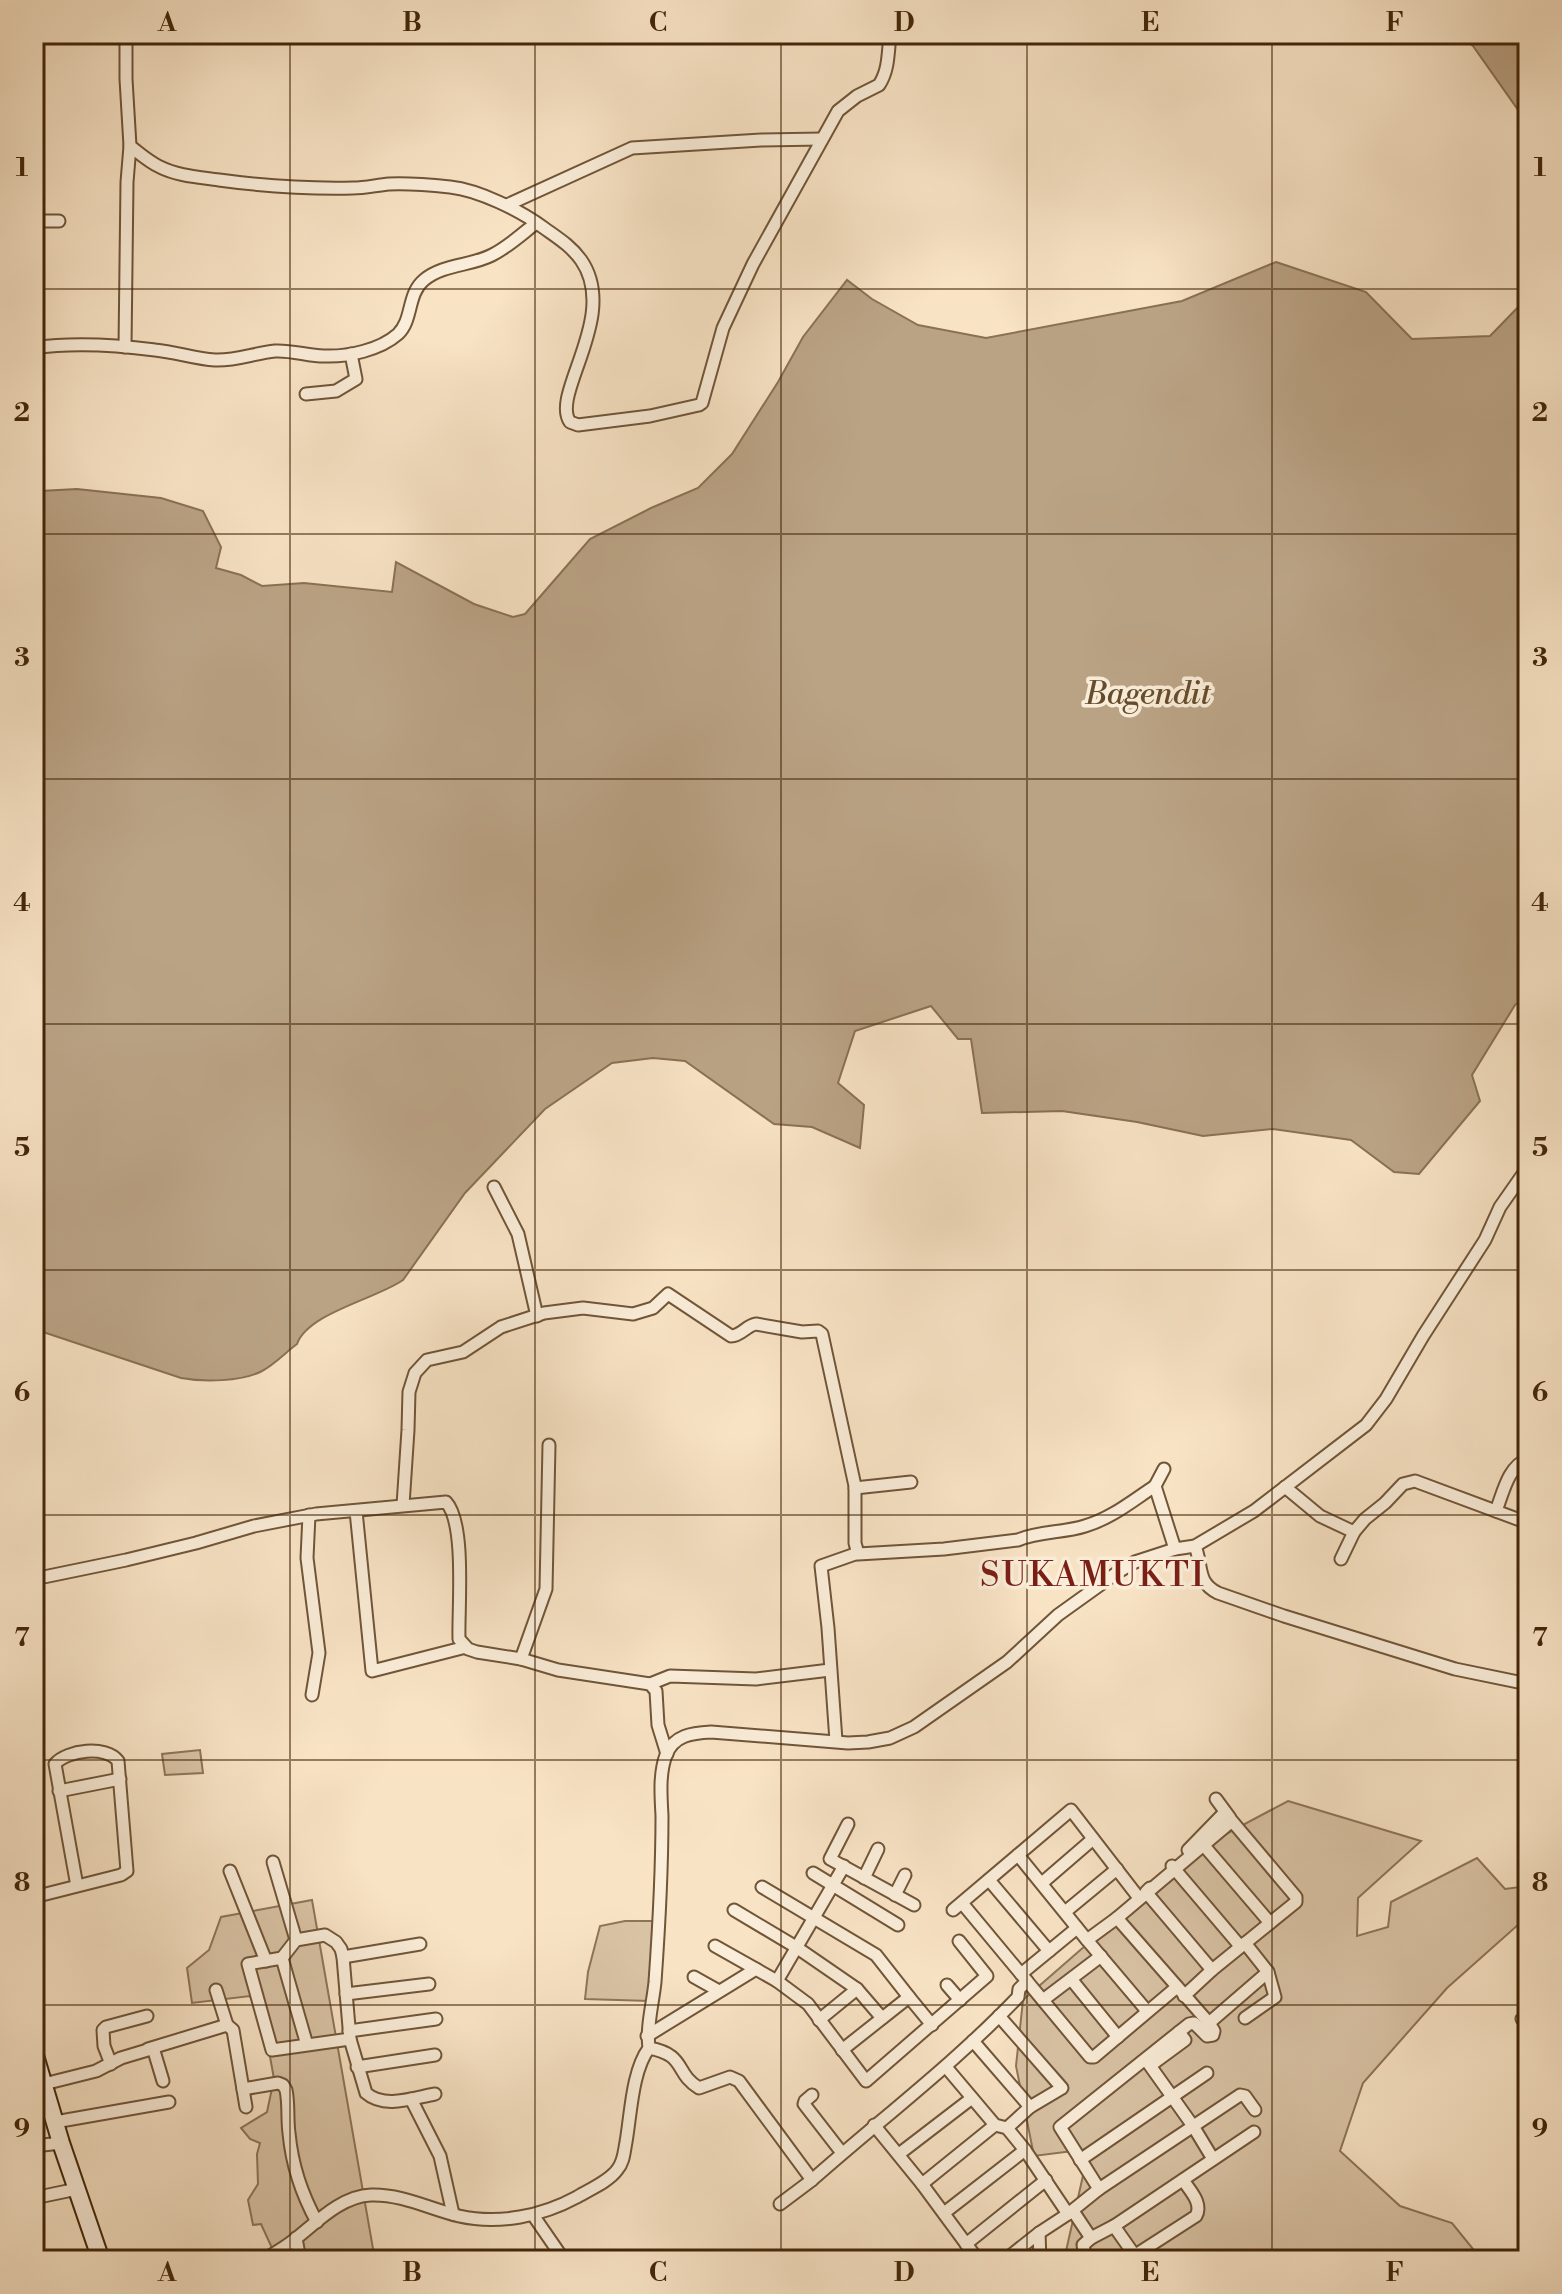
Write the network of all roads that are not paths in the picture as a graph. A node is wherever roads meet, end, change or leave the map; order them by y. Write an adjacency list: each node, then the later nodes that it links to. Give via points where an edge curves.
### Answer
1 (126, 34): 4 (street)
2 (890, 34): 3 (street, via 883,80 846,103)
3 (822, 139): 5 (street, via 632,148); 8 (street, via 723,328 699,405 593,424 570,422 565,411 594,296 590,276 572,248)
4 (130, 146): 5 (street, via 161,168 186,176 320,188 453,187); 9 (street)
5 (507, 205): 8 (street)
6 (34, 221): 7 (street)
7 (59, 221)
8 (536, 223): 11 (street, via 490,256 425,280 395,337)
9 (125, 347): 10 (street); 11 (street, via 218,361 281,351)
10 (34, 348)
11 (351, 354): 12 (street, via 355,380 336,391)
12 (306, 394)
13 (1528, 1167): 21 (street, via 1386,1399 1366,1425)
14 (494, 1187): 15 (street, via 518,1234)
15 (537, 1316): 22 (street, via 578,1308 633,1314 653,1308 668,1294 731,1336 756,1324 818,1331 824,1339); 23 (street, via 501,1327 463,1352 427,1360 415,1373 409,1392)
16 (549, 1445): 35 (street, via 546,1589)
17 (1528, 1459): 25 (street, via 1513,1469)
18 (1164, 1469): 20 (street)
19 (911, 1482): 22 (street)
20 (1155, 1486): 30 (street); 31 (street, via 1117,1513 1084,1527 944,1549)
21 (1285, 1487): 28 (street, via 1320,1516); 29 (street)
22 (855, 1488): 31 (street)
23 (403, 1505): 24 (street); 34 (street, via 446,1502 450,1507 458,1536 459,1639)
24 (356, 1511): 26 (street); 34 (street, via 372,1671)
25 (1496, 1511): 27 (street); 28 (street, via 1410,1481)
26 (309, 1515): 33 (street); 39 (street, via 307,1558 319,1653)
27 (1528, 1523)
28 (1354, 1532): 32 (street)
29 (1195, 1546): 30 (street); 38 (street, via 1201,1578 1218,1593 1455,1669)
30 (1175, 1549): 40 (street, via 1118,1572 1058,1615 1007,1662 914,1727 868,1742)
31 (858, 1553): 36 (street, via 821,1566)
32 (1341, 1559)
33 (34, 1579)
34 (466, 1647): 35 (street)
35 (521, 1659): 37 (street)
36 (830, 1670): 37 (street, via 756,1679 670,1676); 40 (street)
37 (650, 1684): 41 (street, via 656,1691)
38 (1528, 1684)
39 (312, 1695)
40 (836, 1741): 41 (street, via 690,1733 676,1740)
41 (667, 1754): 117 (street, via 661,1775 659,1919)
42 (120, 1779): 43 (street); 43 (street, via 113,1755 67,1755 55,1764); 62 (street, via 127,1871)
43 (59, 1791): 62 (street)
44 (1216, 1799): 45 (street)
45 (1229, 1817): 48 (street); 72 (street, via 1296,1897)
46 (848, 1824): 52 (street, via 830,1859)
47 (1093, 1839): 50 (street, via 1071,1810); 54 (street); 60 (street)
48 (1201, 1842): 53 (street); 72 (street)
49 (878, 1849): 58 (street)
50 (1018, 1855): 59 (street); 60 (street)
51 (273, 1862): 75 (street)
52 (844, 1866): 58 (street); 61 (street)
53 (1173, 1868): 65 (street); 79 (street)
54 (1117, 1869): 65 (street); 69 (street)
55 (230, 1871): 86 (street)
56 (813, 1873): 61 (street)
57 (905, 1875): 64 (street)
58 (864, 1878): 64 (street)
59 (989, 1880): 82 (street); 93 (street, via 958,1907)
60 (1042, 1883): 69 (street)
61 (832, 1884): 70 (street); 73 (street)
62 (77, 1886): 66 (street)
63 (762, 1887): 70 (street)
64 (895, 1895): 67 (street)
65 (1142, 1895): 71 (street); 88 (street)
66 (34, 1897)
67 (914, 1905)
68 (734, 1910): 81 (street)
69 (1065, 1912): 74 (street)
70 (813, 1917): 81 (street); 101 (street, via 876,1955)
71 (1117, 1918): 76 (street); 99 (street)
72 (1270, 1923): 79 (street)
73 (898, 1925)
74 (1077, 1928): 76 (street); 82 (street)
75 (296, 1940): 84 (street, via 325,1935 336,1942); 85 (street)
76 (1087, 1940): 83 (street)
77 (959, 1941): 102 (street, via 987,1976)
78 (420, 1944): 84 (street)
79 (1243, 1945): 88 (street); 89 (street)
80 (715, 1946): 87 (street)
81 (796, 1947): 92 (street); 96 (street)
82 (1049, 1951): 93 (street)
83 (1101, 1956): 91 (street); 104 (street)
84 (343, 1957): 100 (street)
85 (282, 1958): 86 (street); 118 (street)
86 (266, 1961): 118 (street, via 248,1964 272,2050)
87 (756, 1969): 92 (street); 98 (street)
88 (1212, 1970): 99 (street)
89 (1268, 1972): 108 (street, via 1275,1997); 111 (street)
90 (694, 1977): 98 (street)
91 (1071, 1979): 103 (street); 115 (street)
92 (777, 1981): 110 (street, via 808,2004)
93 (1027, 1981): 103 (street); 106 (street)
94 (429, 1984): 100 (street)
95 (947, 1985): 102 (street)
96 (857, 1989): 107 (street); 110 (street)
97 (216, 1990): 112 (street)
98 (719, 1991): 117 (street)
99 (1180, 1991): 104 (street); 111 (street)
100 (346, 1994): 114 (street)
101 (909, 1997): 107 (street); 113 (street)
102 (960, 2000): 113 (street)
103 (1043, 2000): 115 (street, via 1090,2057)
104 (1147, 2011): 115 (street)
105 (147, 2016): 124 (street, via 103,2030)
106 (999, 2016): 116 (street); 138 (street, via 1062,2088)
107 (882, 2018): 120 (street)
108 (1245, 2018)
109 (436, 2019): 114 (street)
110 (819, 2020): 120 (street)
111 (1209, 2023): 123 (street, via 1214,2031 1210,2036 1192,2023 1179,2032 1185,2040)
112 (227, 2025): 119 (street); 130 (street, via 233,2030)
113 (932, 2025): 120 (street, via 866,2081)
114 (350, 2035): 118 (street); 125 (street)
115 (1118, 2037)
116 (973, 2041): 126 (street); 138 (street)
117 (648, 2042): 152 (street, via 672,2055 699,2088 730,2077 739,2081); 163 (street, via 623,2162 616,2173)
118 (307, 2045)
119 (148, 2049): 124 (street); 128 (street, via 154,2051)
120 (842, 2050)
121 (34, 2052): 129 (main road)
122 (435, 2055): 125 (street)
123 (1148, 2062): 133 (street); 151 (street, via 1060,2127)
124 (111, 2064): 129 (street)
125 (357, 2067): 135 (street, via 373,2099)
126 (946, 2067): 134 (street); 141 (street)
127 (1207, 2073): 133 (street)
128 (163, 2081)
129 (44, 2084): 140 (main road)
130 (243, 2089): 137 (street); 164 (street, via 278,2083 286,2090 296,2177)
131 (435, 2094): 135 (street)
132 (812, 2095): 148 (street, via 804,2104)
133 (1173, 2097): 143 (street); 151 (street)
134 (972, 2098): 142 (street); 149 (street)
135 (411, 2099): 162 (street, via 440,2156)
136 (169, 2102): 140 (street)
137 (246, 2107)
138 (1030, 2107): 142 (street)
139 (1255, 2110): 143 (street, via 1240,2095)
140 (55, 2122): 145 (main road)
141 (874, 2125): 148 (street); 149 (street)
142 (1001, 2126): 147 (street); 155 (street)
143 (1193, 2126): 150 (street); 157 (street)
144 (1254, 2132): 150 (street)
145 (61, 2143): 146 (street); 156 (main road)
146 (34, 2146)
147 (1025, 2150): 153 (street); 160 (street)
148 (842, 2153): 152 (street)
149 (899, 2154): 155 (street)
150 (1213, 2159): 154 (street)
151 (1080, 2160): 157 (street)
152 (812, 2180): 159 (street)
153 (1046, 2180): 161 (street); 169 (street)
154 (1183, 2180): 165 (street); 165 (street, via 1199,2204 1196,2216 1137,2254)
155 (922, 2184): 160 (street)
156 (77, 2189): 158 (street); 170 (main road)
157 (1099, 2189): 161 (street)
158 (34, 2198)
159 (780, 2204)
160 (944, 2213): 169 (street)
161 (1071, 2213): 166 (street); 168 (street)
162 (453, 2214): 163 (street, via 488,2219); 164 (street, via 370,2195 352,2199)
163 (533, 2215): 173 (street)
164 (317, 2222): 167 (street)
165 (1114, 2226): 168 (street)
166 (1039, 2233): 175 (street); 176 (street)
167 (296, 2238): 171 (street); 172 (street)
168 (1091, 2238): 177 (street, via 1083,2245)
169 (966, 2244): 174 (street)
170 (101, 2260)
171 (263, 2260)
172 (300, 2260)
173 (564, 2260)
174 (978, 2260)
175 (1005, 2260)
176 (1040, 2260)
177 (1086, 2260)

